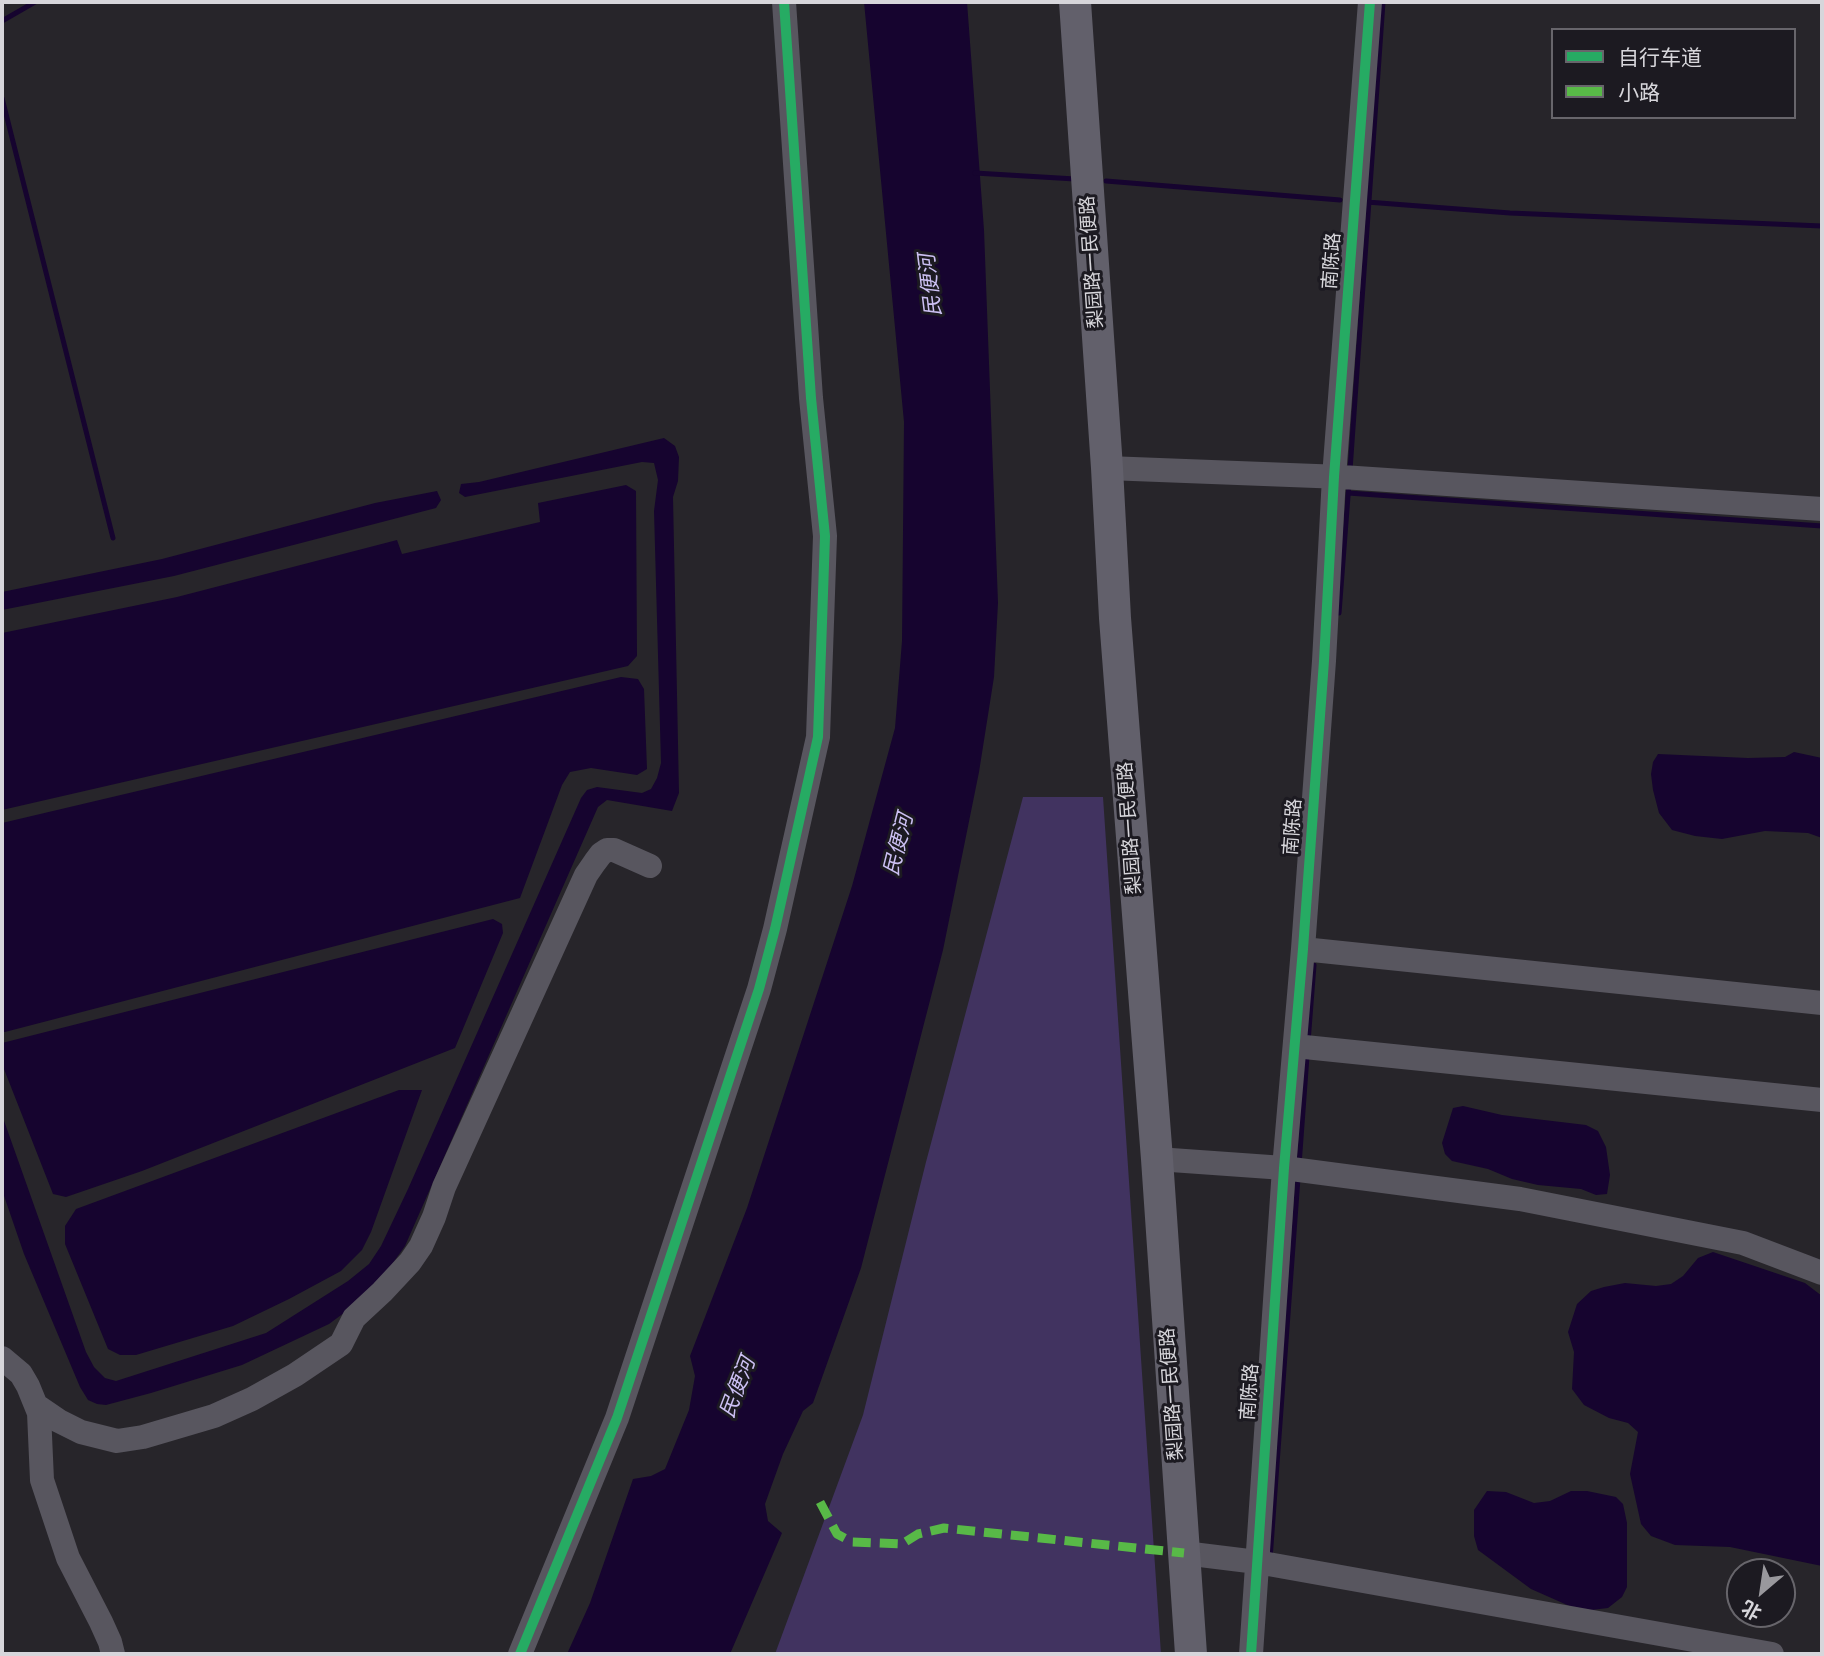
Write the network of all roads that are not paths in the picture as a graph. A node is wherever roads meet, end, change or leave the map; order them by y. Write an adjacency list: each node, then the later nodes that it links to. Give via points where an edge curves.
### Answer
1 (784, 2): 20 (street, via 825,536 818,737 759,989 617,1418)
2 (1075, 2): 4 (main road, 梨园路一民便路)
3 (1370, 2): 5 (street, 南陈路)
4 (1107, 468): 5 (street); 12 (main road, 梨园路一民便路)
5 (1344, 477): 6 (street); 8 (street, 南陈路, via 1324,661)
6 (1822, 509)
7 (650, 866): 16 (street, via 614,850 607,850 595,862 444,1186 421,1246 354,1318 341,1344 252,1399 214,1416 143,1437 117,1441 81,1432)
8 (1311, 949): 9 (street); 10 (street, 南陈路)
9 (1822, 1003)
10 (1304, 1046): 11 (street); 13 (street, 南陈路)
11 (1822, 1100)
12 (1157, 1159): 13 (street); 17 (main road, 梨园路一民便路)
13 (1294, 1169): 14 (street, via 1520,1199 1743,1243); 18 (street, 南陈路)
14 (1822, 1273)
15 (2, 1357): 16 (street, via 21,1374)
16 (37, 1406): 19 (street, via 42,1480 68,1559)
17 (1184, 1553): 18 (street); 21 (main road, 梨园路一民便路)
18 (1265, 1564): 22 (street, 南陈路); 23 (street)
19 (113, 1654)
20 (520, 1654)
21 (1191, 1654)
22 (1251, 1654)
23 (1772, 1654)

